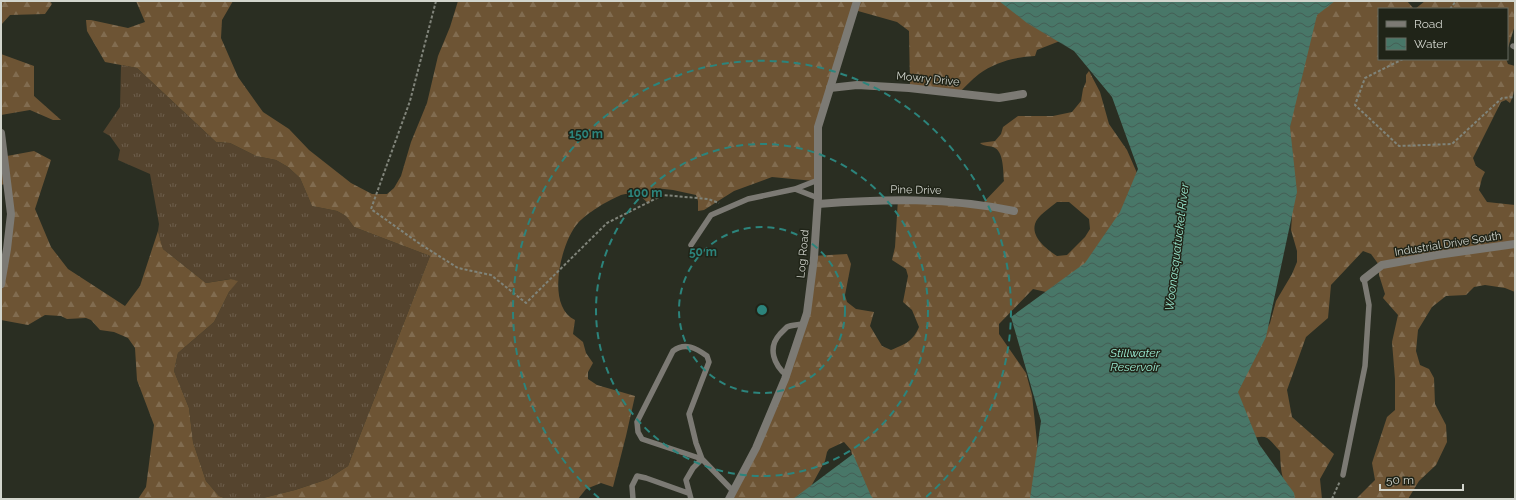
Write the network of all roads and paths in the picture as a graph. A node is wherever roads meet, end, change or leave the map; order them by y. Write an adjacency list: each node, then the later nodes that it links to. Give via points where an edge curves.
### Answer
1 (436, 1): 11 (path, via 410,101 371,209 420,244 458,268 490,275 526,303 607,223 663,196 708,199)
2 (857, 1): 4 (street, Log Road)
3 (1401, 60): 6 (path, via 1365,78 1355,105 1399,146 1452,144 1502,98)
4 (830, 88): 5 (street, Mowry Drive, via 857,85 909,88 999,98); 8 (street, Log Road, via 818,127)
5 (1022, 94)
6 (1515, 97)
7 (1, 133): 16 (street, via 11,214)
8 (818, 180): 9 (lane); 10 (street, Log Road)
9 (795, 189): 10 (lane); 11 (lane, via 748,199)
10 (818, 201): 12 (street, Pine Drive, via 929,200 991,206); 17 (street, Log Road, via 814,258 807,313)
11 (729, 207): 14 (lane, via 711,215)
12 (1014, 211)
13 (1515, 244): 15 (street, Industrial Drive South, via 1382,265)
14 (691, 245)
15 (1364, 278): 20 (lane, via 1369,305 1365,366)
16 (1, 284)
17 (803, 324): 18 (street, Log Road); 18 (lane, via 787,327 773,348 778,369)
18 (786, 376): 21 (street, Log Road, via 756,448)
19 (702, 459): 19 (lane, via 689,414 709,362 707,356 698,349 678,347 673,351 637,422 638,432 642,439); 21 (lane); 22 (lane, via 686,480)
20 (1343, 475): 26 (path)
21 (733, 491): 25 (street, Log Road)
22 (688, 493): 23 (lane, via 637,476 632,486); 24 (lane)
23 (633, 499)
24 (691, 499)
25 (729, 499)
26 (1332, 499)

